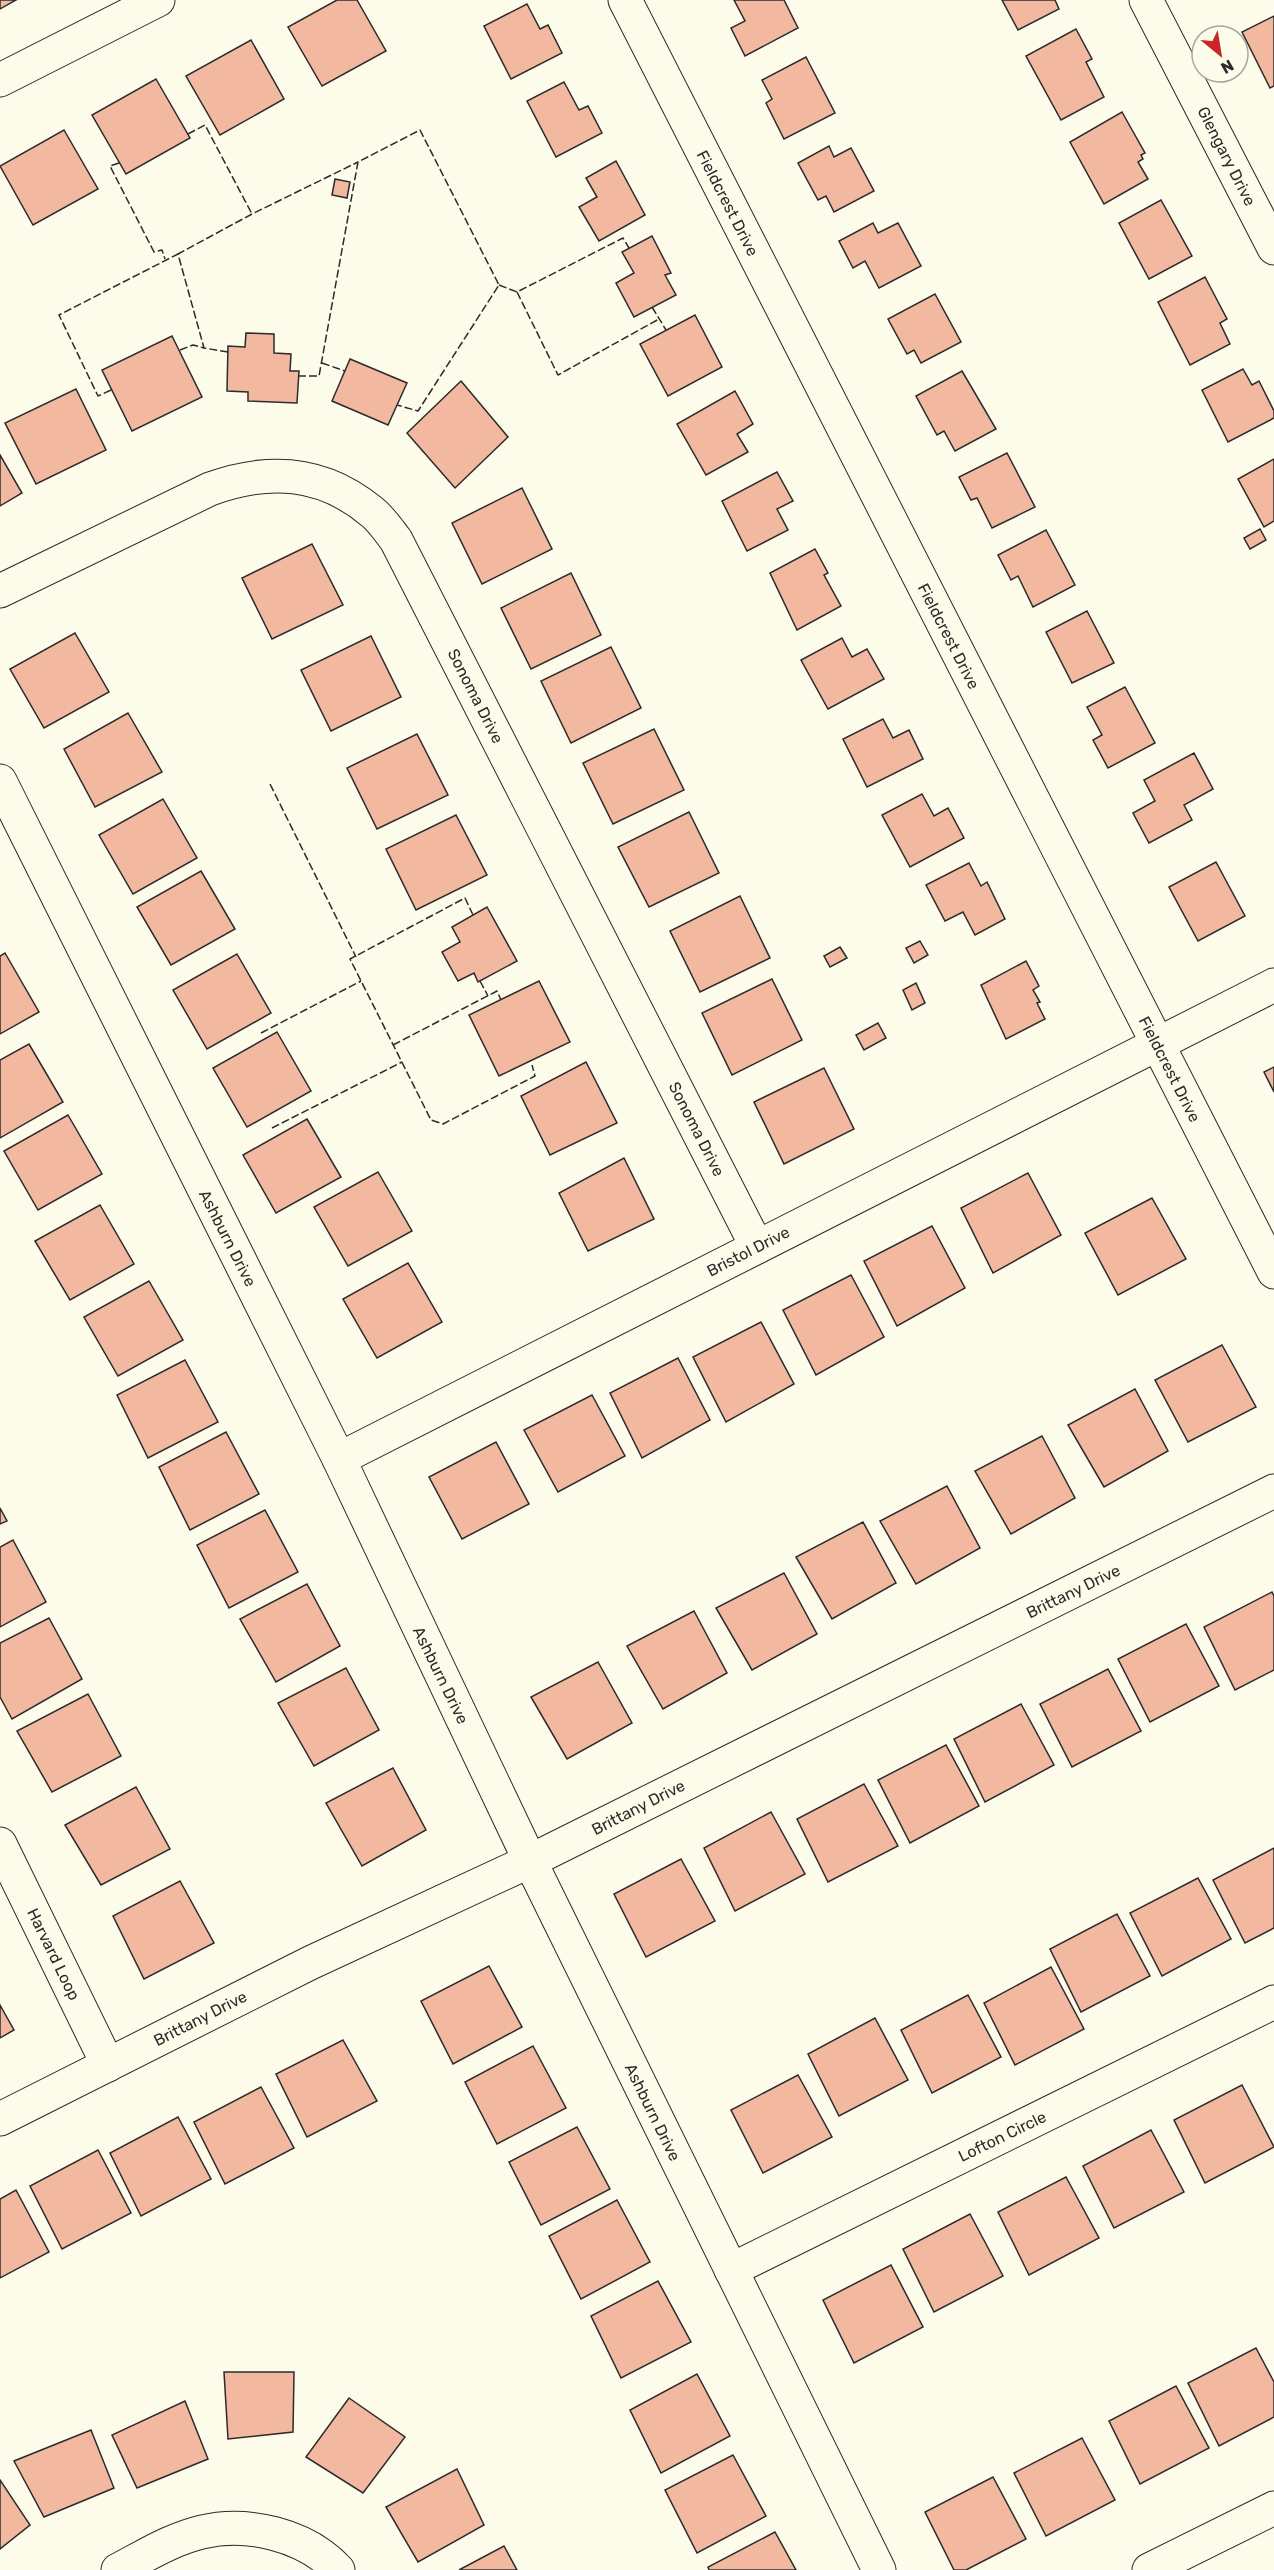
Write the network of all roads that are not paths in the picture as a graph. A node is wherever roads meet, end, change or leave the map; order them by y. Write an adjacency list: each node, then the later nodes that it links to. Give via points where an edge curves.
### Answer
1 (158, 0): 4 (street)
2 (624, 0): 10 (street, Fieldcrest Drive)
3 (1146, 0): 6 (street, Glengary Drive)
4 (116, 9): 5 (street)
5 (0, 80)
6 (1274, 248)
7 (0, 591): 11 (street, Sonoma Drive, via 210,489 239,479 274,474 313,480 344,492 373,512 396,540)
8 (0, 781): 13 (street, Ashburn Drive)
9 (1274, 985): 10 (street)
10 (1158, 1046): 11 (street, Bristol Drive); 12 (street, Fieldcrest Drive)
11 (757, 1247): 13 (street, Bristol Drive)
12 (1274, 1272)
13 (339, 1460): 16 (street, Ashburn Drive)
14 (1274, 1491): 16 (street, Brittany Drive)
15 (0, 1844): 18 (street, Harvard Loop)
16 (530, 1861): 18 (street, Brittany Drive, via 310,1963); 20 (street, Ashburn Drive)
17 (1274, 2002): 20 (street, Lofton Circle)
18 (108, 2065): 19 (street, Brittany Drive)
19 (0, 2119)
20 (730, 2270): 24 (street, Ashburn Drive)
21 (1274, 2508): 25 (street)
22 (118, 2570): 23 (street, via 202,2532 238,2528 276,2533 309,2548)
23 (338, 2570)
24 (879, 2570)
25 (1149, 2570)

